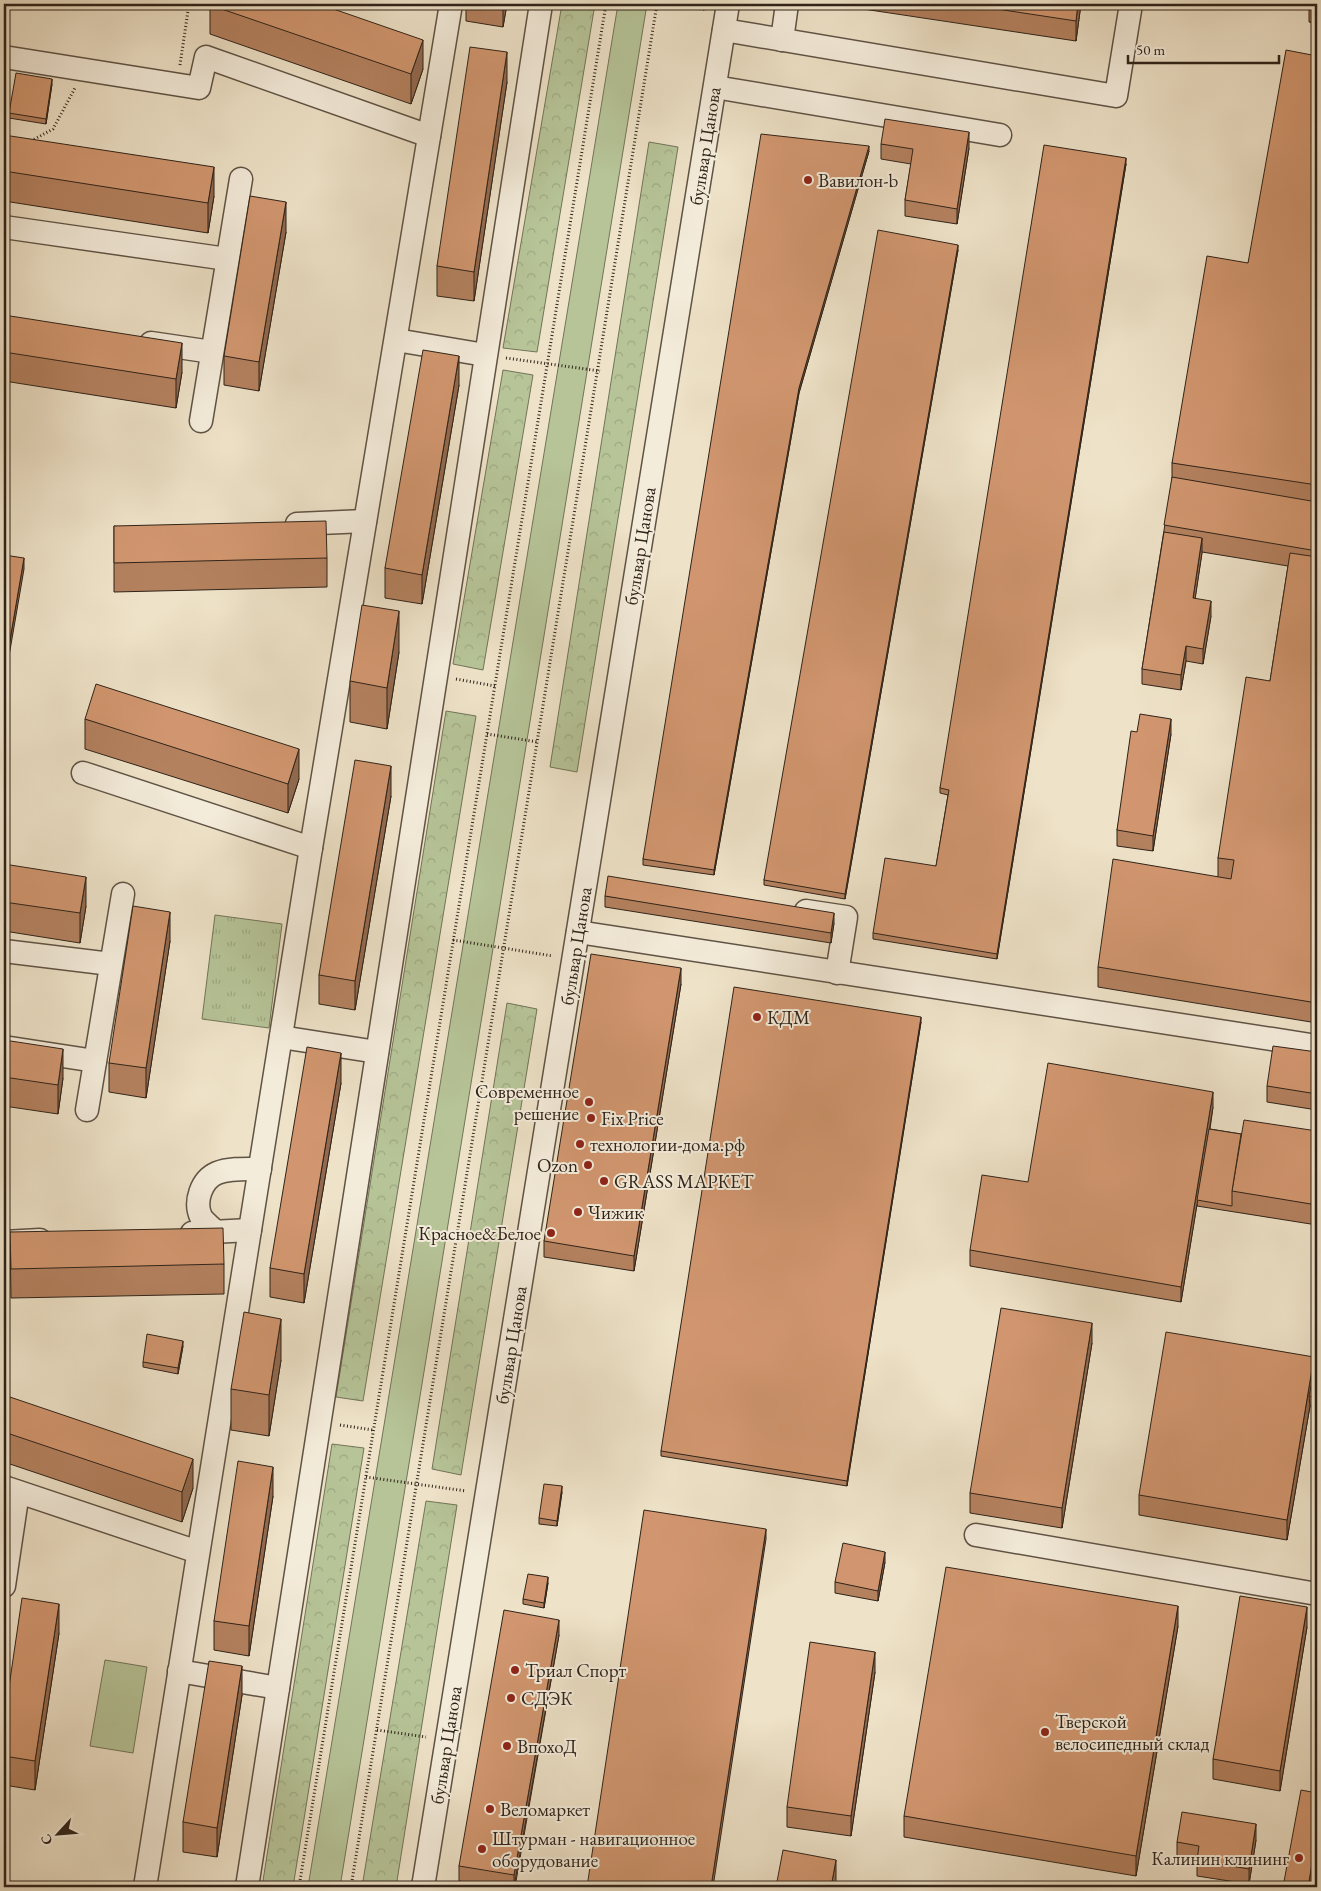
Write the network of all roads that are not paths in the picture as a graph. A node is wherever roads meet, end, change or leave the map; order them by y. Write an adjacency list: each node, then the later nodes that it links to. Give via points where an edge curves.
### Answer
1 (452, 4): 11 (street)
2 (540, 4): 18 (street)
3 (728, 4): 6 (street, бульвар Цанова)
4 (787, 4): 7 (street)
5 (1131, 4): 7 (street, via 1116,96)
6 (724, 30): 7 (street); 9 (street, бульвар Цанова)
7 (782, 40)
8 (4, 57): 11 (street, via 199,88 206,57)
9 (715, 87): 10 (street); 26 (street, бульвар Цанова, via 596,880)
10 (1000, 135)
11 (429, 136): 16 (street)
12 (241, 179): 14 (street)
13 (4, 227): 14 (street)
14 (227, 259): 17 (street)
15 (127, 340): 17 (street)
16 (396, 340): 18 (street); 20 (street)
17 (212, 352): 19 (street)
18 (486, 355): 33 (street)
19 (200, 420)
20 (365, 521): 21 (street); 23 (street)
21 (276, 525)
22 (83, 773): 23 (street)
23 (311, 848): 30 (street)
24 (123, 894): 28 (street)
25 (788, 908): 29 (street, via 846,917)
26 (578, 932): 29 (street); 51 (street, бульвар Цанова)
27 (4, 951): 28 (street)
28 (111, 964): 34 (street)
29 (837, 972): 31 (street)
30 (281, 1037): 33 (street); 36 (street)
31 (1317, 1046)
32 (4, 1047): 34 (street)
33 (378, 1052): 48 (street)
34 (95, 1061): 35 (street)
35 (87, 1110)
36 (260, 1169): 37 (street); 38 (street, via 232,1169 215,1174 203,1186 197,1201 202,1218)
37 (250, 1230): 38 (street); 44 (street)
38 (215, 1232): 39 (street)
39 (167, 1234)
40 (61, 1239): 41 (street)
41 (4, 1242)
42 (11, 1490): 44 (street); 45 (street)
43 (976, 1535): 46 (street)
44 (198, 1552): 47 (street)
45 (4, 1586)
46 (1317, 1594)
47 (179, 1671): 48 (street); 49 (street)
48 (278, 1688): 50 (street)
49 (145, 1887)
50 (247, 1887)
51 (423, 1887)

